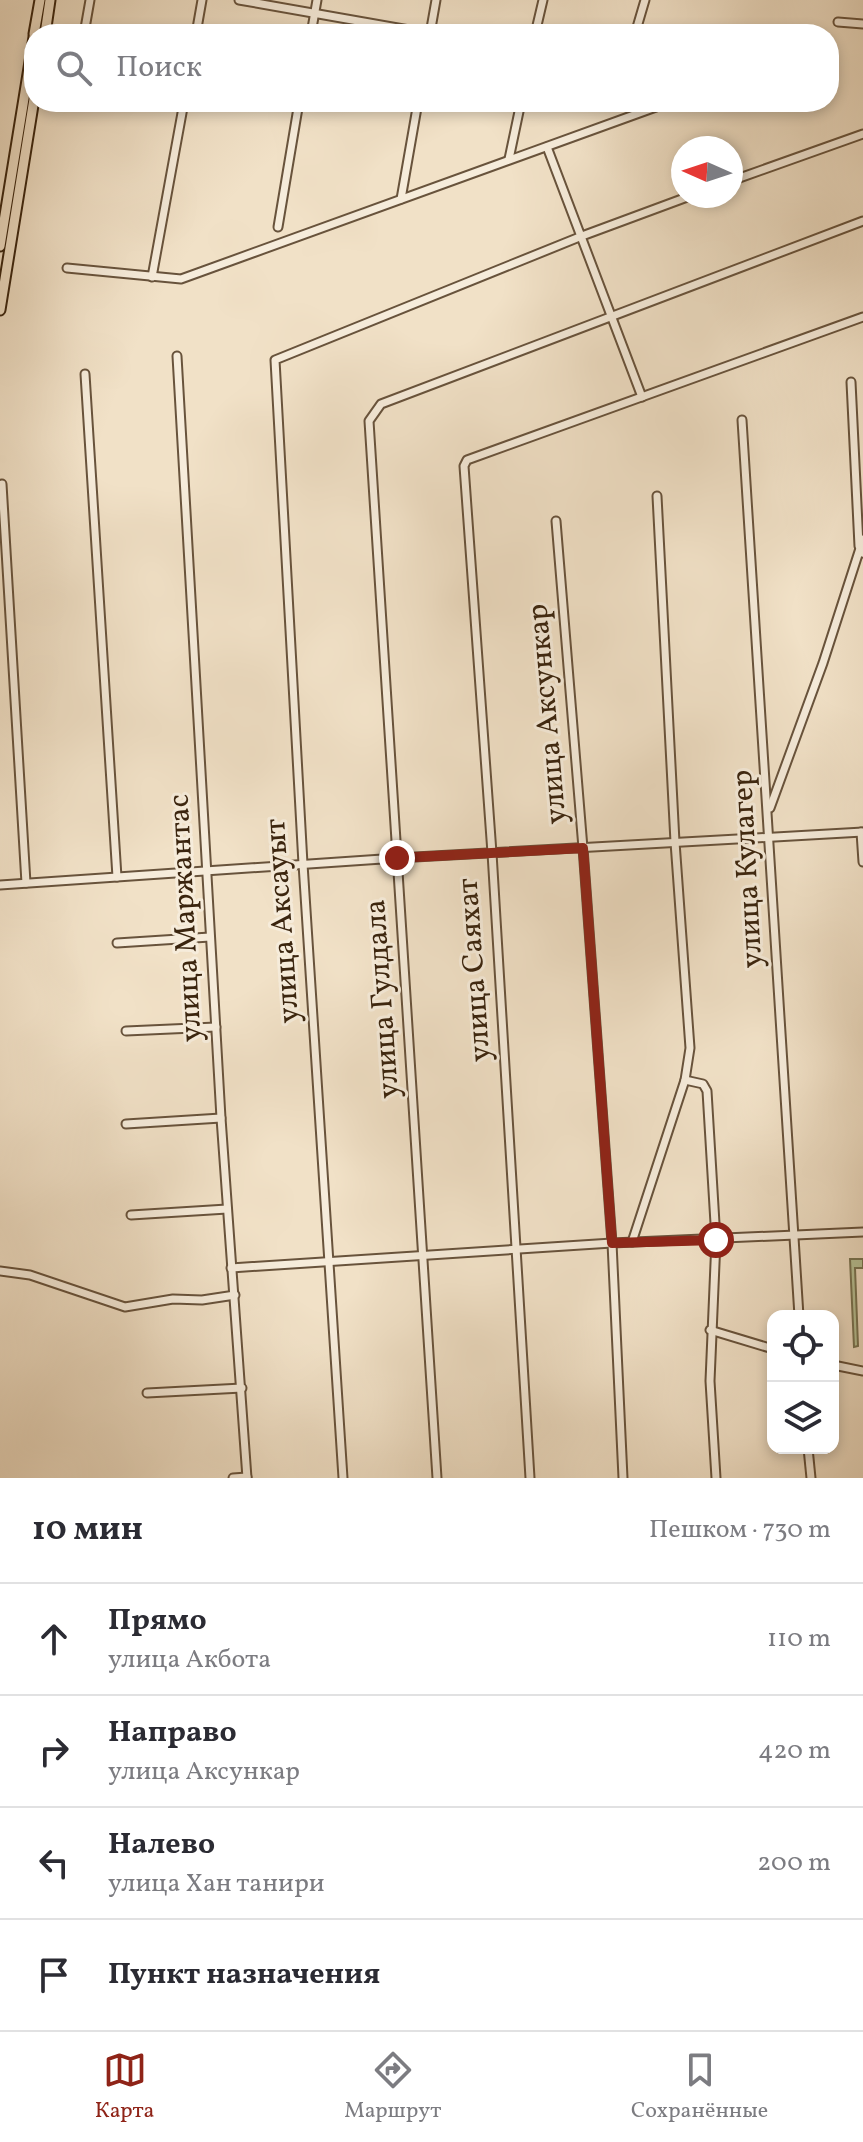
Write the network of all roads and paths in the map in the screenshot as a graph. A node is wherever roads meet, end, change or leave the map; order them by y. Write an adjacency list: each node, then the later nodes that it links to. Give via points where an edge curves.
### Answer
1 (40, 0): 12 (main road)
2 (50, 0): 13 (main road)
3 (90, 0): 14 (street)
4 (202, 0): 15 (street)
5 (239, 0): 10 (street)
6 (317, 0): 10 (street)
7 (436, 0): 18 (street)
8 (543, 0): 19 (street)
9 (645, 0): 20 (street)
10 (314, 13): 16 (street); 17 (street)
11 (838, 22): 21 (street)
12 (36, 24)
13 (46, 24)
14 (86, 24)
15 (198, 24)
16 (312, 24)
17 (375, 24)
18 (432, 24)
19 (537, 24)
20 (638, 24)
21 (863, 24)
22 (24, 97): 38 (main road)
23 (32, 112): 41 (main road)
24 (182, 112): 40 (street)
25 (297, 112): 36 (street)
26 (416, 112): 33 (street)
27 (519, 112): 31 (street)
28 (642, 112): 30 (street)
29 (863, 134): 32 (street)
30 (547, 147): 31 (street); 37 (street)
31 (509, 159): 33 (street)
32 (743, 177)
33 (401, 199): 40 (street, via 181,279)
34 (671, 203): 37 (street)
35 (863, 221): 42 (street)
36 (278, 227)
37 (582, 236): 42 (street); 61 (street, улица Аксауыт, via 275,360)
38 (0, 246)
39 (67, 268): 40 (street)
40 (152, 277)
41 (0, 310)
42 (612, 316): 47 (street); 59 (street, улица Гулдала, via 381,404 369,421)
43 (863, 317): 47 (street)
44 (177, 356): 62 (street, улица Маржантас)
45 (85, 374): 63 (street)
46 (851, 382): 52 (street)
47 (642, 397): 58 (street, улица Саяхат, via 467,460 464,466)
48 (742, 420): 53 (street, улица Кулагер)
49 (2, 484): 64 (street)
50 (657, 496): 56 (street)
51 (556, 521): 57 (street, улица Аксункар)
52 (862, 546): 53 (street)
53 (769, 810): 55 (street, улица Кулагер)
54 (862, 832): 55 (street); 60 (street)
55 (769, 835): 56 (street); 76 (street, улица Кулагер)
56 (675, 842): 57 (street); 70 (street, via 690,1048)
57 (583, 848): 58 (street); 79 (street, улица Аксункар)
58 (492, 853): 59 (street); 80 (street, улица Саяхат)
59 (397, 858): 61 (street); 81 (street, улица Гулдала)
60 (863, 862)
61 (303, 864): 62 (street); 82 (street, улица Аксауыт)
62 (208, 871): 63 (street); 66 (street, улица Маржантас)
63 (117, 877): 64 (street)
64 (26, 883): 65 (street)
65 (0, 885)
66 (210, 937): 67 (street); 68 (street, улица Маржантас)
67 (117, 943)
68 (216, 1027): 69 (street); 71 (street, улица Маржантас)
69 (126, 1031)
70 (685, 1080): 77 (street, via 703,1084 707,1091); 78 (street)
71 (221, 1118): 72 (street); 73 (street, улица Маржантас)
72 (126, 1124)
73 (227, 1209): 74 (street); 83 (street, улица Маржантас)
74 (131, 1215)
75 (863, 1232): 76 (street)
76 (795, 1236): 77 (street); 86 (street, улица Кулагер)
77 (716, 1240): 78 (street); 87 (street)
78 (632, 1242): 79 (street)
79 (612, 1243): 80 (street); 99 (street, улица Аксункар)
80 (517, 1249): 81 (street); 98 (street, улица Саяхат)
81 (423, 1255): 82 (street); 97 (street, улица Гулдала)
82 (329, 1261): 83 (street); 96 (street, улица Аксауыт)
83 (231, 1268): 85 (street, улица Маржантас)
84 (0, 1271): 85 (street, via 30,1275 125,1307)
85 (235, 1295): 91 (street, улица Маржантас)
86 (799, 1310)
87 (710, 1330): 88 (street); 100 (street)
88 (767, 1347)
89 (839, 1366): 90 (street)
90 (863, 1371)
91 (242, 1388): 92 (street); 94 (street, улица Маржантас)
92 (147, 1393)
93 (809, 1454): 101 (street)
94 (247, 1477): 95 (street)
95 (233, 1478)
96 (343, 1478)
97 (437, 1478)
98 (530, 1478)
99 (623, 1478)
100 (716, 1478)
101 (811, 1478)

